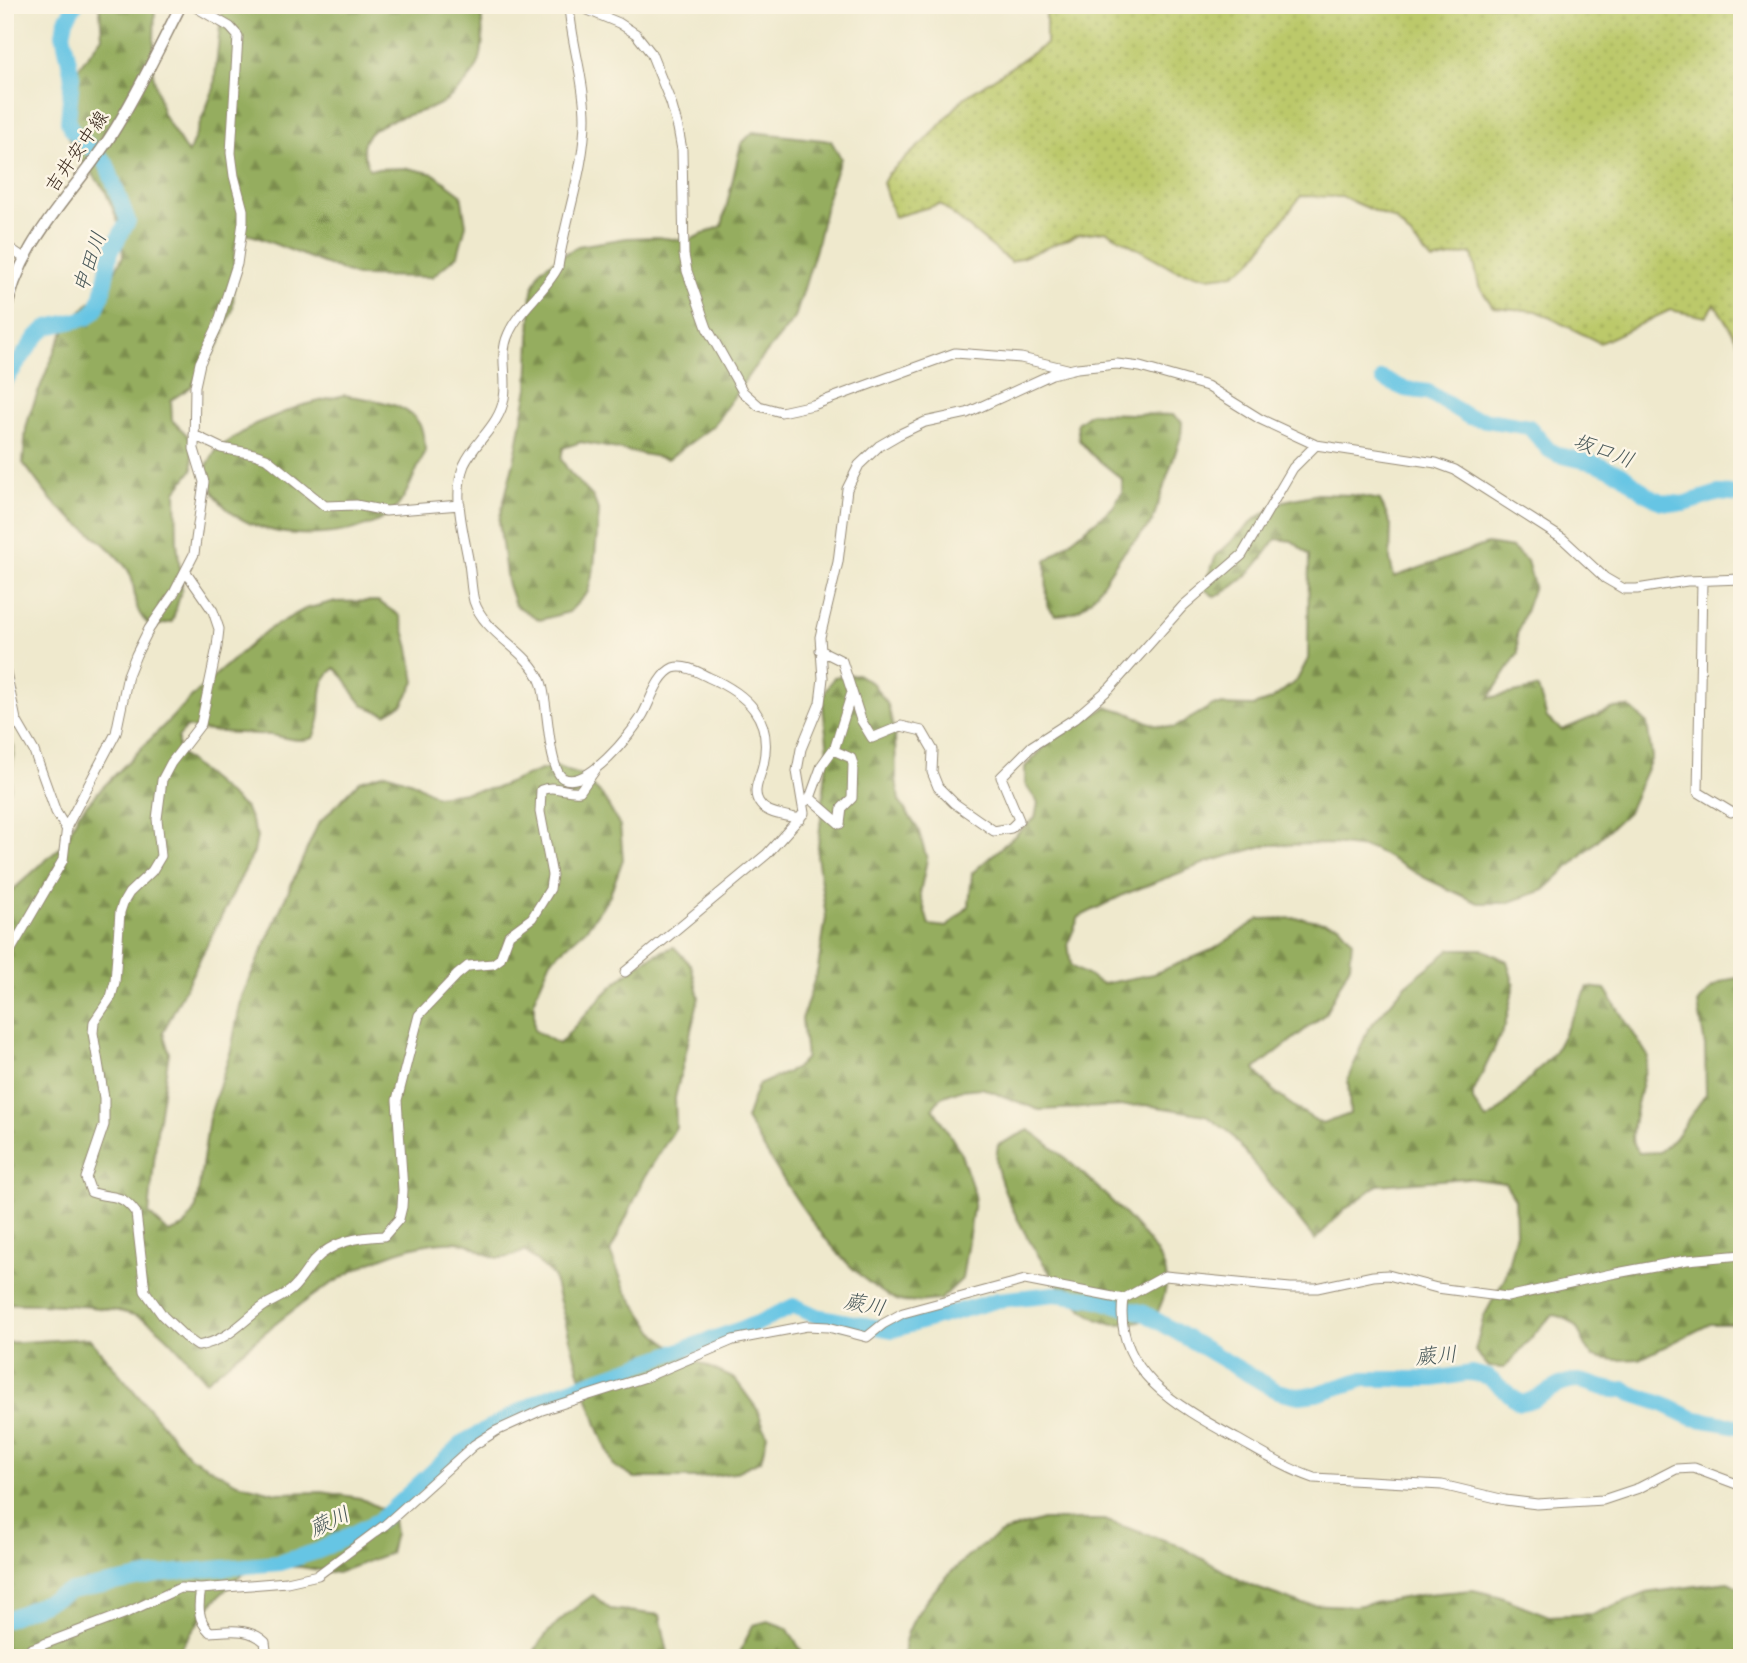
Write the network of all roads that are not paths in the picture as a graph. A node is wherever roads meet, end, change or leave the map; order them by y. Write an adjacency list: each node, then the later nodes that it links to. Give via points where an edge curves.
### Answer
1 (181, 5): 6 (main road, 吉井安中線, via 113,133)
2 (192, 5): 9 (street, via 238,36 231,153 243,210 237,264 195,386)
3 (569, 5): 11 (street, via 585,119 558,267 507,336 504,397 490,430 463,468)
4 (576, 5): 8 (street, via 619,23 636,34 651,53 671,103 682,150 687,271 707,328 743,393 760,406 781,411 813,405 955,353 1021,358)
5 (5, 245): 6 (street)
6 (24, 258): 7 (main road, 吉井安中線)
7 (5, 318)
8 (1069, 369): 10 (street, via 1117,364 1182,377); 15 (street, via 967,413 914,427 879,446 859,465 847,489)
9 (194, 436): 11 (street, via 221,449 266,458 325,506 356,505 386,511); 12 (street, via 204,482 194,554)
10 (1316, 445): 14 (street, via 1436,463 1455,470 1563,539 1605,578 1624,589); 17 (street, via 1287,477 1242,555 1183,606 1110,688 1032,746 1001,777 1019,820 1011,828 994,831 938,787 932,772 933,750 922,731 901,726 873,738)
11 (460, 505): 19 (street, via 474,601 486,621 540,679 557,772 574,780)
12 (186, 572): 19 (street, via 213,611 219,629 217,647 201,723 162,780 161,856 129,893 120,912 115,982 94,1022 104,1125 86,1178 91,1192 120,1197 130,1204 136,1213 145,1291 163,1316 198,1346 239,1328 293,1289 327,1250 346,1240 384,1236 398,1219 403,1190 397,1100 419,1015 468,966 500,959 509,935 532,918 550,890 552,875 540,812 541,790 580,791); 23 (street, via 136,655 116,733)
13 (1742, 579): 14 (street)
14 (1702, 581): 21 (street, via 1698,792)
15 (820, 650): 17 (street, via 842,661); 20 (street, via 820,704 801,748 797,771)
16 (5, 667): 23 (street, via 16,720)
17 (852, 692): 18 (street)
18 (833, 750): 20 (street); 20 (street, via 851,758 853,764 852,798 842,808 840,824)
19 (598, 766): 22 (street, via 631,733 663,677 671,669 688,668 752,705 764,736 764,765 755,794 764,808)
20 (807, 801): 22 (street)
21 (1731, 812)
22 (800, 819): 25 (street, via 767,854)
23 (67, 830): 24 (street, via 63,860)
24 (5, 960)
25 (625, 972)
26 (1742, 1255): 27 (street, via 1623,1271 1507,1297 1437,1288 1388,1275 1317,1288 1165,1276)
27 (1124, 1298): 28 (street, via 1123,1334 1134,1360 1160,1391 1210,1424 1314,1478 1442,1485 1537,1504 1603,1500 1676,1469 1694,1468); 29 (street, via 1025,1280 903,1313 867,1337 807,1326 733,1340 496,1431 318,1575)
28 (1742, 1486)
29 (201, 1589): 30 (street, via 169,1592); 31 (street, via 198,1604 206,1629 258,1636 265,1642)
30 (17, 1658)
31 (267, 1658)

